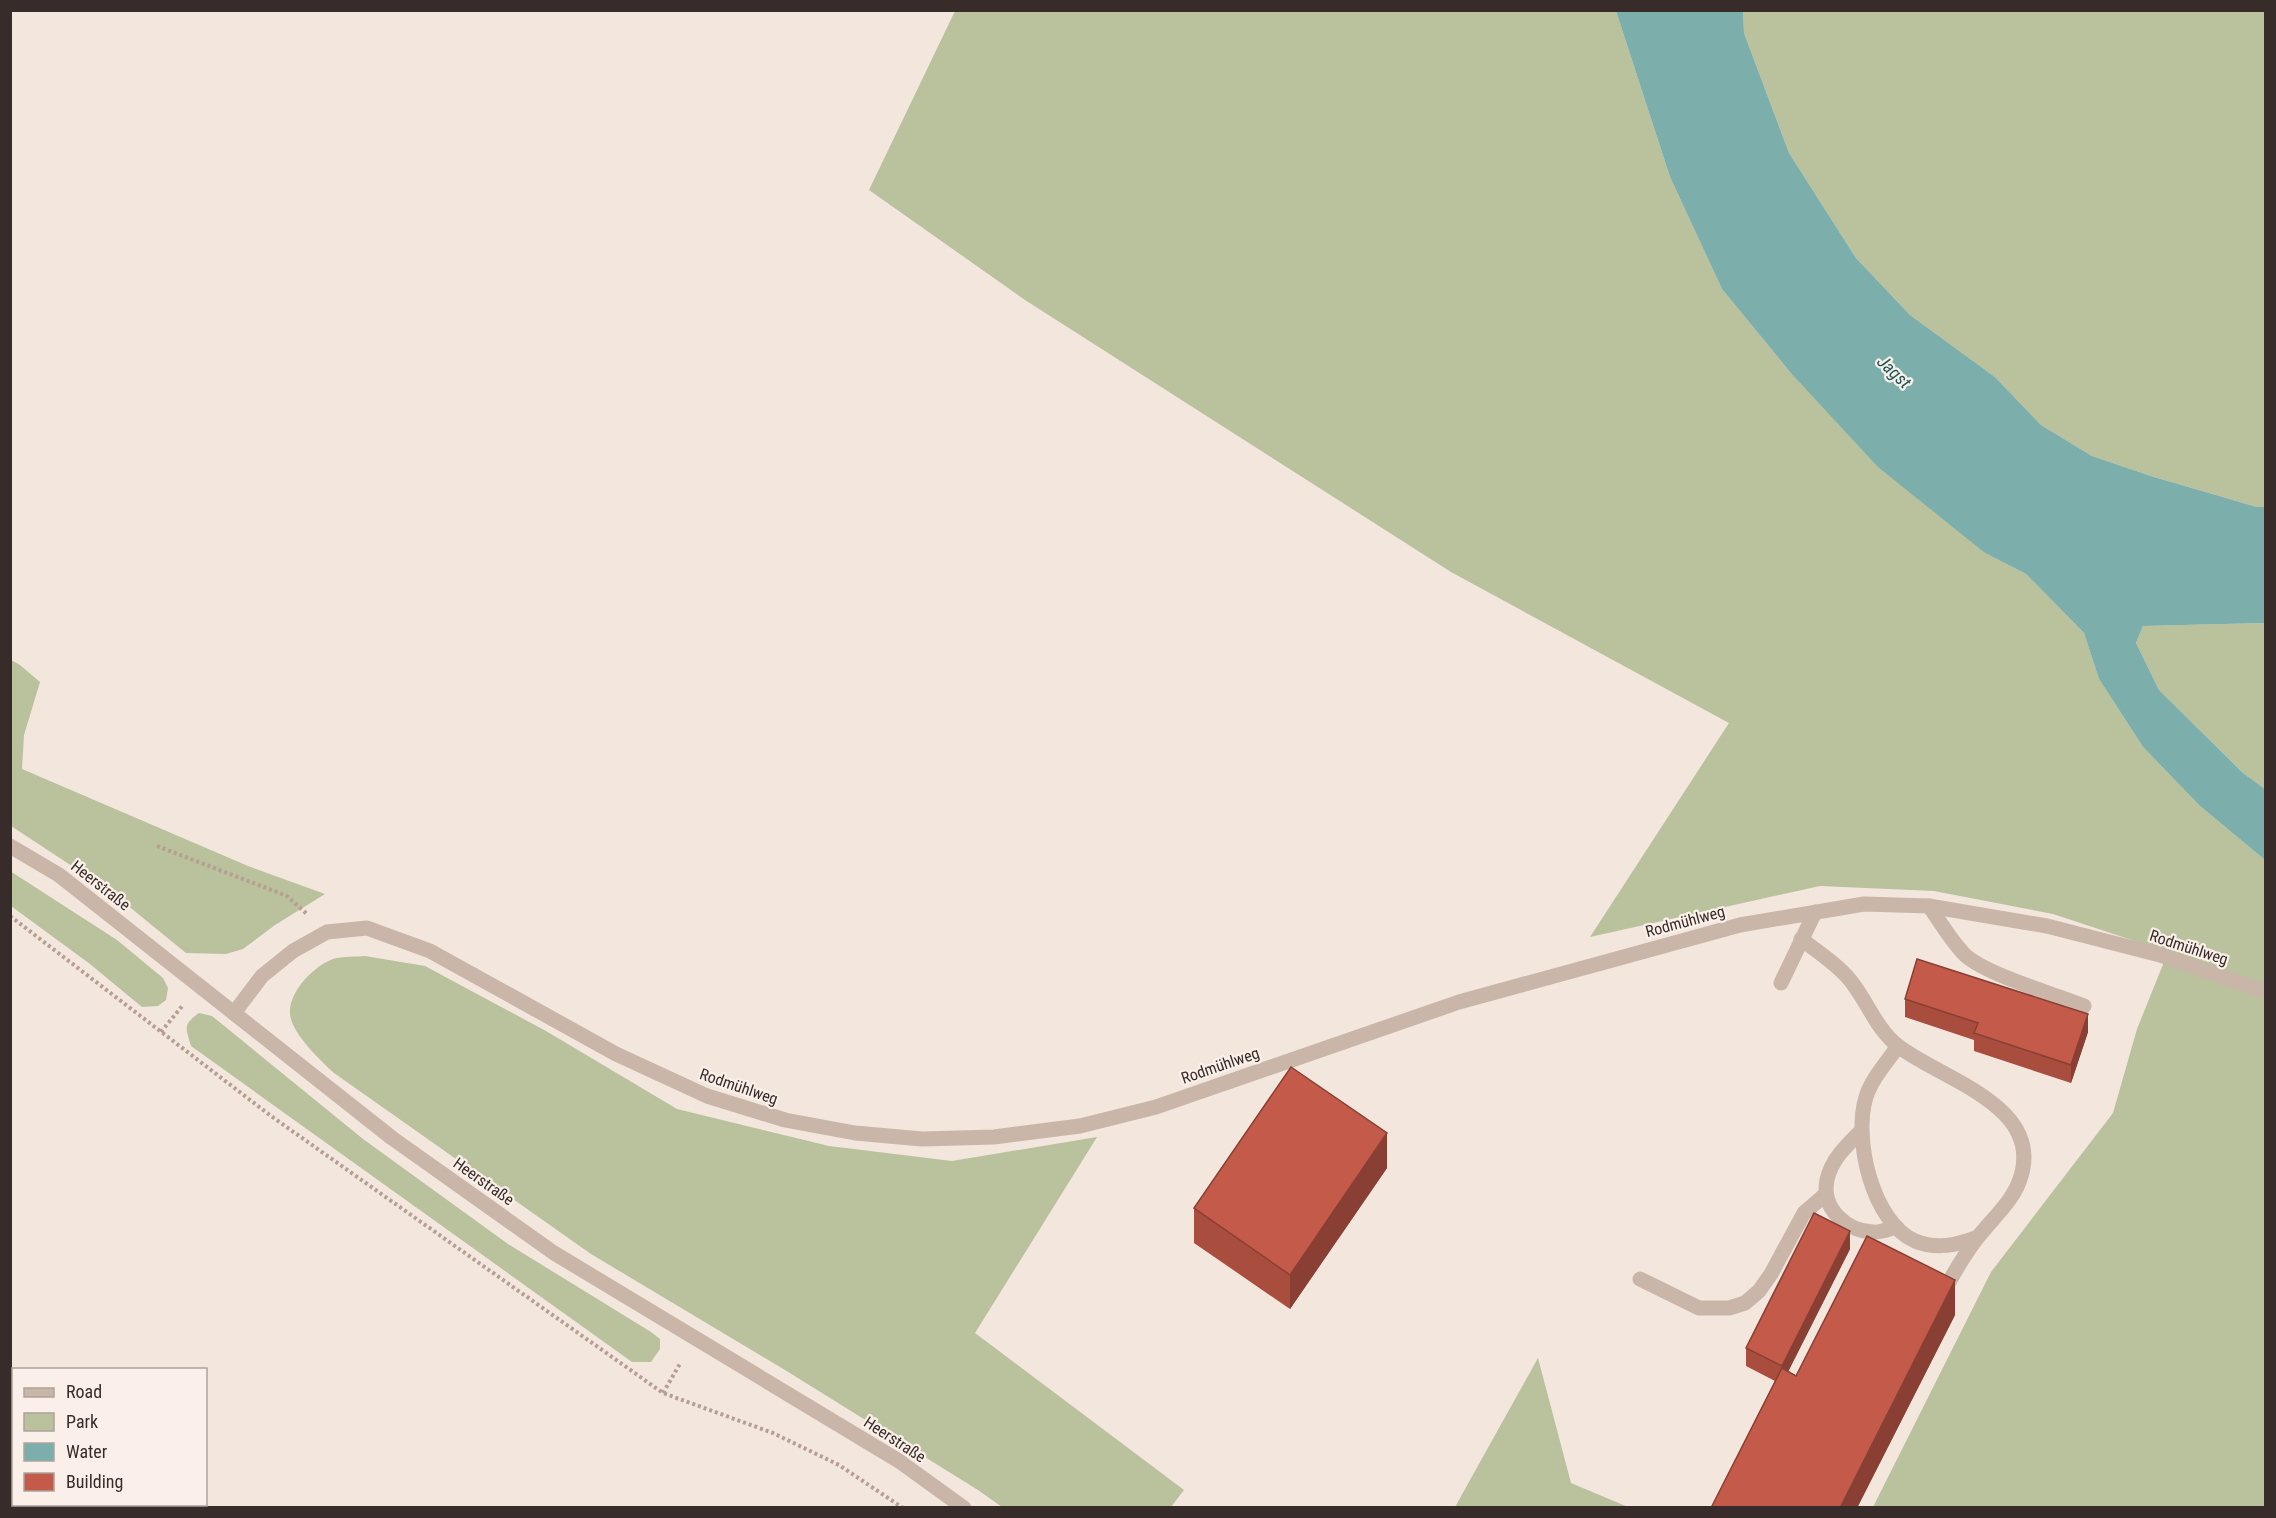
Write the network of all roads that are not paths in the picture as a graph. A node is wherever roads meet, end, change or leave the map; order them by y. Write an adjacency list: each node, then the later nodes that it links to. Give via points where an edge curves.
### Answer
1 (10, 846): 8 (street, Heerstraße, via 59,874)
2 (1929, 906): 3 (street, Rodmühlweg, via 1864,904); 6 (street, Rodmühlweg, via 2058,929 2160,955); 7 (street, via 1952,940 1985,968)
3 (1815, 912): 4 (street); 8 (street, Rodmühlweg, via 1740,925 1459,1002 1156,1107 1080,1126 994,1137 922,1139 855,1133 785,1120 707,1096 616,1054 430,951 367,928 327,932 293,951 262,976)
4 (1802, 939): 5 (street); 9 (street, via 1850,980 1879,1026)
5 (1781, 983)
6 (2265, 992)
7 (2084, 1006)
8 (234, 1013): 16 (street, Heerstraße, via 392,1138 545,1246 899,1461)
9 (1898, 1046): 10 (street, via 1866,1097); 13 (street, via 1989,1100 2016,1129 2023,1146 2019,1182 2008,1202)
10 (1861, 1131): 11 (street, via 1842,1150 1827,1179); 12 (street, via 1866,1169 1880,1203)
11 (1826, 1194): 12 (street, via 1839,1220 1852,1227 1874,1232); 14 (street, via 1804,1213 1760,1291 1745,1303 1729,1308 1699,1308)
12 (1896, 1227): 13 (street, via 1914,1240 1934,1246 1955,1245)
13 (1978, 1237): 15 (street, via 1956,1267)
14 (1641, 1279)
15 (1937, 1305)
16 (964, 1508)

